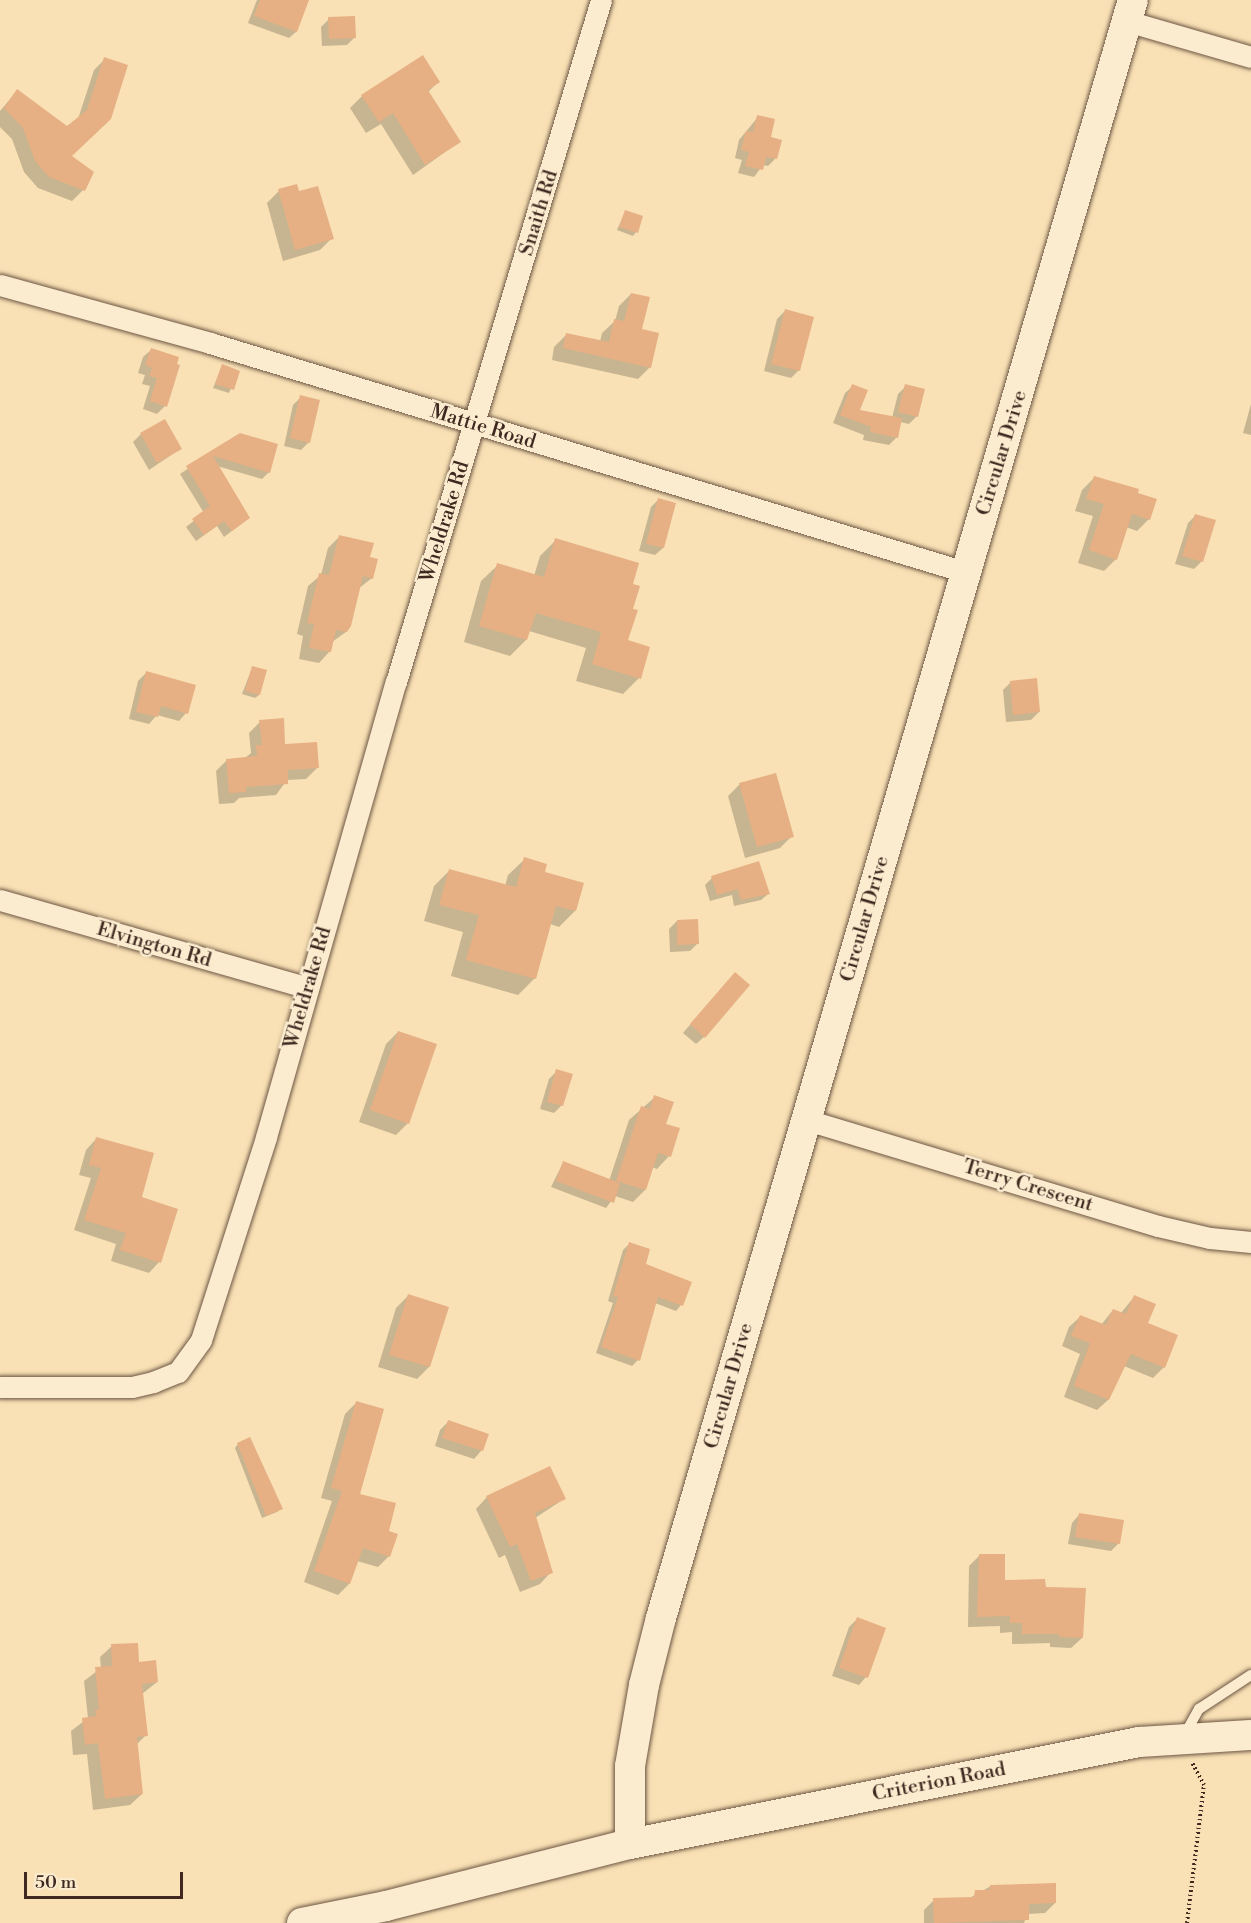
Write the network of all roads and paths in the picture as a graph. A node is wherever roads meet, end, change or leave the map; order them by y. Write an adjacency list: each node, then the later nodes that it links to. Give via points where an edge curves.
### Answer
1 (601, 0): 5 (street, Snaith Rd)
2 (1130, 10): 3 (street); 6 (street, Circular Drive)
3 (1251, 57)
4 (0, 285): 5 (street, Mattie Road, via 210,343)
5 (475, 424): 6 (street, Mattie Road); 8 (street, Wheldrake Rd)
6 (965, 572): 9 (street, Circular Drive)
7 (0, 900): 8 (street, Elvington Rd)
8 (308, 988): 11 (street, Wheldrake Rd, via 210,1314 189,1359 168,1377 132,1387)
9 (807, 1120): 10 (street, Terry Crescent, via 1158,1226 1210,1238); 15 (street, Circular Drive, via 644,1685 630,1766)
10 (1251, 1242)
11 (0, 1387)
12 (1251, 1675): 14 (lane, via 1199,1709)
13 (1251, 1735): 14 (street, Criterion Road)
14 (1181, 1739): 15 (street, Criterion Road, via 1139,1742); 17 (path, via 1204,1785)
15 (630, 1844): 16 (street, Criterion Road, via 386,1906)
16 (302, 1923)
17 (1187, 1923)

